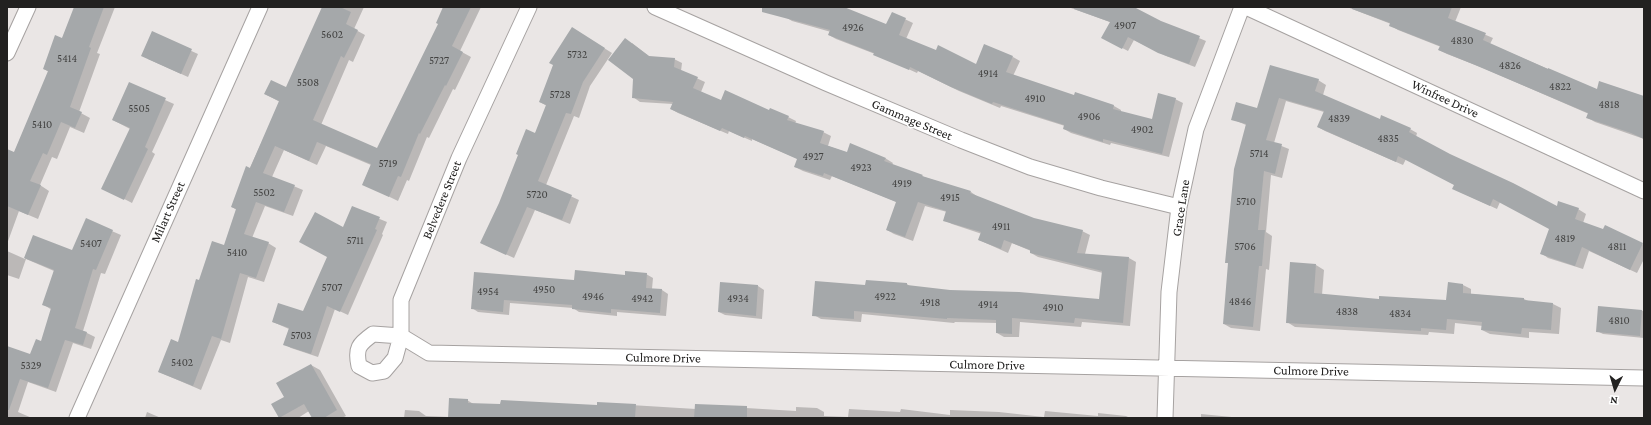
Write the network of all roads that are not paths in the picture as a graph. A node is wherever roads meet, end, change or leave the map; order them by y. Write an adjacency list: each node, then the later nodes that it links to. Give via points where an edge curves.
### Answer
1 (28, 7): 7 (street)
2 (260, 7): 13 (street, Milart Street)
3 (530, 7): 10 (street, Belvedere Street, via 459,158 401,300)
4 (654, 7): 9 (street, Gammage Street, via 826,83 1030,167)
5 (1242, 7): 9 (street, Grace Lane, via 1196,129)
6 (1246, 7): 8 (street, Winfree Drive)
7 (7, 53)
8 (1644, 192)
9 (1180, 207): 11 (street, Grace Lane, via 1169,292)
10 (401, 336): 10 (street, via 395,358 384,371 372,373 359,366 356,354 361,342 373,334); 11 (street, Culmore Drive, via 429,353)
11 (1167, 369): 12 (street, Culmore Drive); 14 (street, Grace Lane)
12 (1644, 378)
13 (77, 418)
14 (1165, 418)

